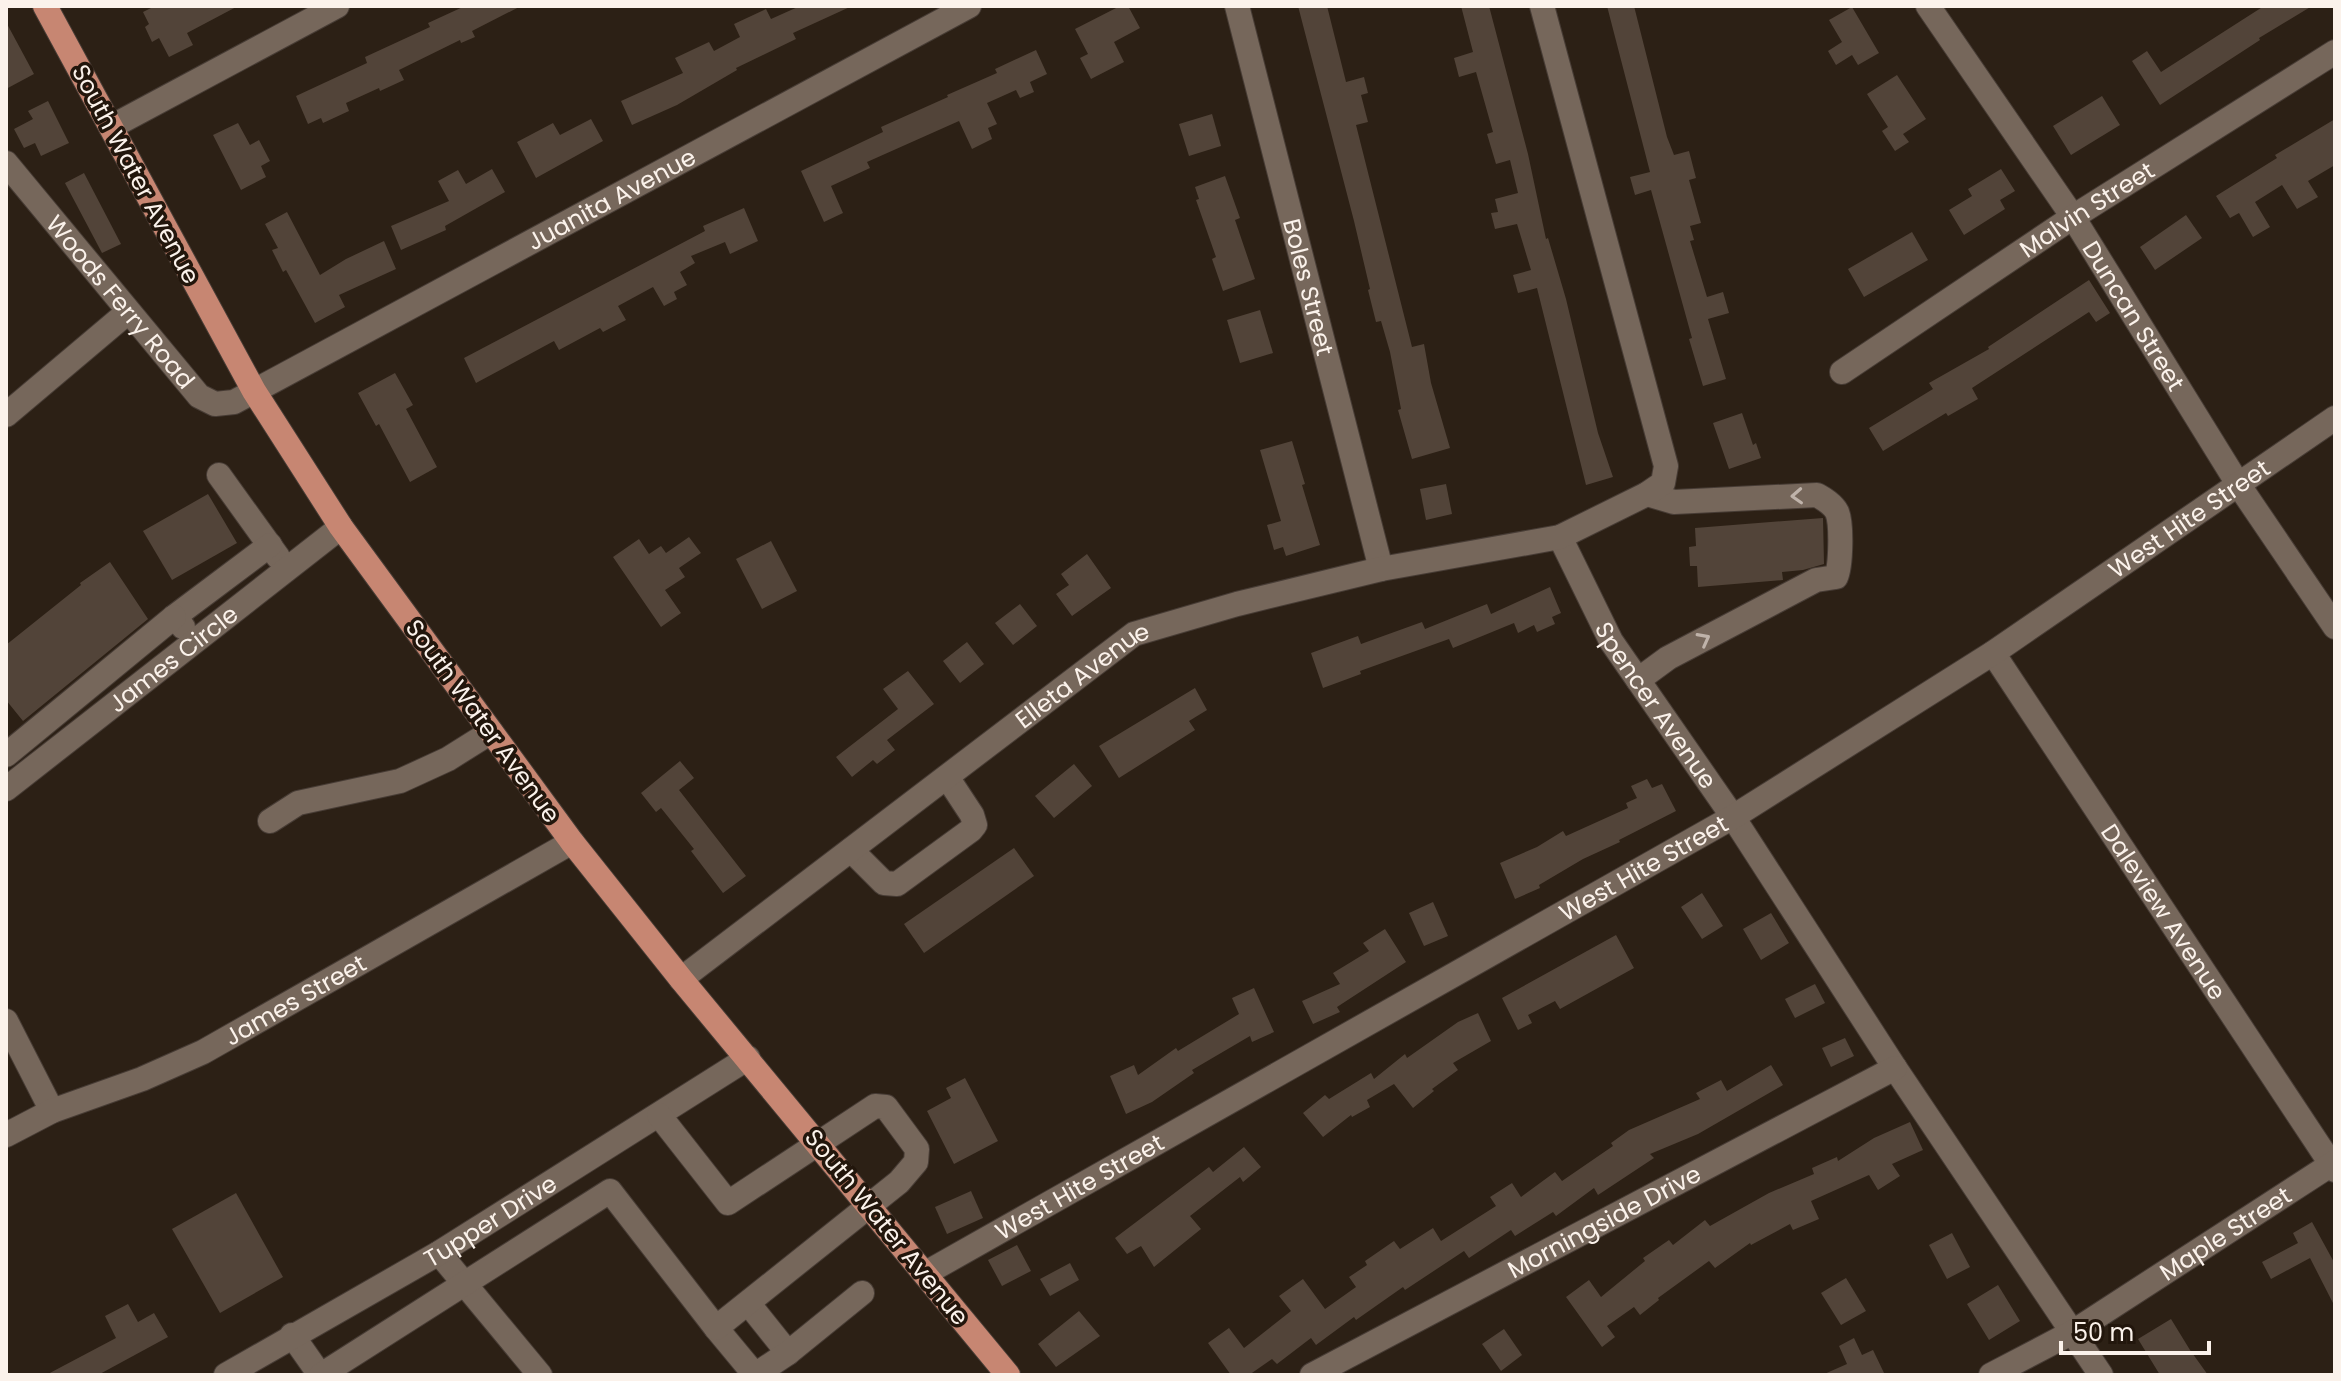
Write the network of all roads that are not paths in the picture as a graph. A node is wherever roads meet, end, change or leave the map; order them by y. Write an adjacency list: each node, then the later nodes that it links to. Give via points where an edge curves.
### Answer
1 (45, 6): 8 (main road, South Water Avenue)
2 (337, 6): 8 (street)
3 (969, 6): 13 (street, Juanita Avenue)
4 (1237, 6): 23 (street, Boles Street)
5 (1542, 6): 18 (street, via 1666,466 1663,483)
6 (1928, 6): 10 (street, Duncan Street)
7 (2335, 52): 10 (street, Malvin Street)
8 (111, 127): 13 (main road, South Water Avenue)
9 (6, 163): 11 (street, Woods Ferry Road)
10 (2073, 217): 12 (street, Malvin Street); 17 (street, Duncan Street)
11 (128, 312): 13 (street, Woods Ferry Road, via 199,396 215,404 234,402); 14 (street)
12 (1842, 372)
13 (254, 391): 19 (main road, South Water Avenue)
14 (6, 415)
15 (2335, 418): 17 (street, West Hite Street)
16 (219, 475): 21 (street)
17 (2238, 484): 25 (street, Duncan Street); 27 (street, West Hite Street)
18 (1647, 494): 20 (street); 28 (street, one-way to 18, via 1668,658 1816,580 1836,577 1841,568 1837,513 1817,495 1674,502)
19 (341, 527): 22 (street, James Circle); 29 (main road, South Water Avenue)
20 (1560, 537): 23 (street, Elleta Avenue); 28 (street, Spencer Avenue, via 1611,641)
21 (270, 545): 22 (street); 24 (street)
22 (287, 569): 26 (street, James Circle)
23 (1381, 569): 32 (street, Elleta Avenue, via 1134,634)
24 (174, 617): 26 (street); 30 (street)
25 (2335, 627)
26 (195, 641): 31 (street, James Circle)
27 (1993, 653): 34 (street, West Hite Street); 46 (street, Daleview Avenue)
28 (1638, 680): 34 (street, Spencer Avenue)
29 (491, 732): 35 (street, via 400,781 298,803); 36 (main road, South Water Avenue)
30 (15, 748): 31 (street)
31 (41, 762): 33 (street, James Circle)
32 (947, 777): 37 (street, Elleta Avenue); 37 (street, via 975,825 938,856 892,884 884,883)
33 (6, 789)
34 (1733, 817): 41 (street, Spencer Avenue); 49 (street, West Hite Street)
35 (270, 821)
36 (572, 842): 38 (main road, South Water Avenue); 42 (street, James Street, via 203,1052)
37 (851, 850): 38 (street, Elleta Avenue)
38 (681, 979): 40 (main road, South Water Avenue)
39 (6, 1021): 42 (street)
40 (748, 1058): 43 (street, Tupper Drive); 45 (main road, South Water Avenue)
41 (1895, 1068): 54 (street, Spencer Avenue); 61 (street, Morningside Drive)
42 (52, 1111): 44 (street, James Street)
43 (659, 1115): 45 (street, via 728,1203); 48 (street, Tupper Drive)
44 (6, 1135)
45 (818, 1144): 47 (main road, South Water Avenue); 47 (street, via 875,1106 886,1107 917,1149 916,1162)
46 (2334, 1165): 54 (street, Maple Street)
47 (868, 1204): 49 (main road, South Water Avenue); 52 (street)
48 (439, 1253): 50 (street); 55 (street, Tupper Drive)
49 (926, 1273): 60 (main road, South Water Avenue)
50 (464, 1284): 53 (street, via 610,1191); 58 (street); 59 (street)
51 (862, 1293): 56 (street)
52 (748, 1303): 53 (street); 56 (street)
53 (716, 1328): 56 (street, via 755,1375)
54 (2073, 1332): 62 (street, Maple Street); 63 (street, Spencer Avenue)
55 (292, 1335): 57 (street, Tupper Drive); 58 (street)
56 (788, 1353)
57 (226, 1375)
58 (320, 1375)
59 (540, 1375)
60 (1008, 1375)
61 (1312, 1375)
62 (1991, 1375)
63 (2101, 1375)

